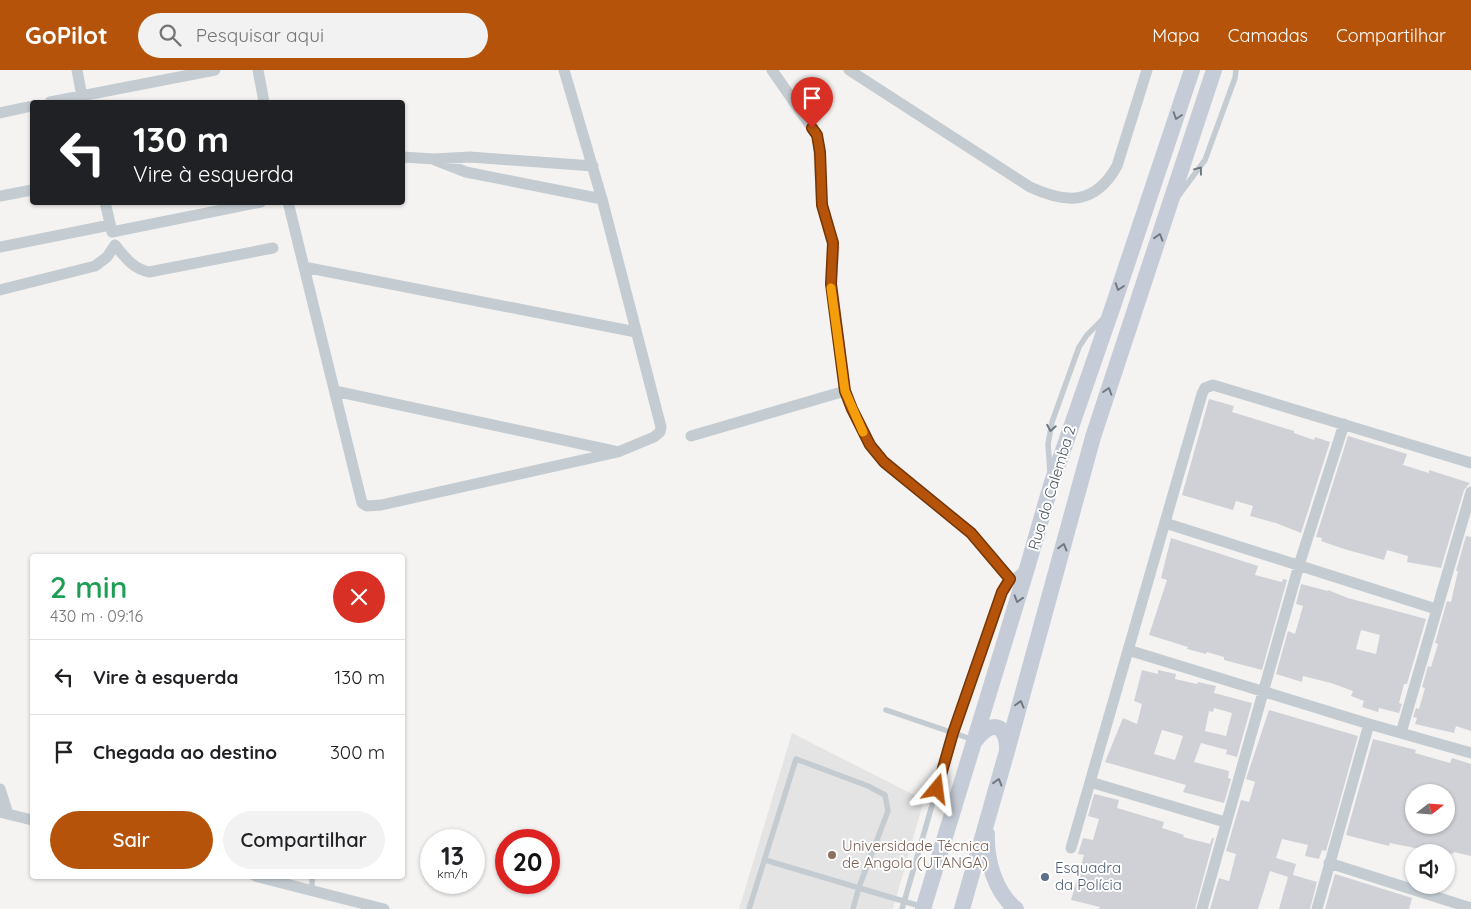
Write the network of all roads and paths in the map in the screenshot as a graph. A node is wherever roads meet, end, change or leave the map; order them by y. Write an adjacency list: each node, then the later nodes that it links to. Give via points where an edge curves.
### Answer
1 (77, 70): 11 (street)
2 (215, 70): 11 (street)
3 (258, 70): 12 (street)
4 (564, 70): 17 (street)
5 (772, 70): 33 (street, via 817,135 822,205 833,243 831,284)
6 (849, 70): 7 (street, via 1030,187 1060,198 1090,194 1110,178 1117,166)
7 (1147, 70)
8 (1192, 70): 40 (main road, Rua do Calemba 2, one-way to 40, via 1051,484)
9 (1214, 70): 24 (main road, Rua do Calemba 2)
10 (1236, 70): 24 (lane, one-way to 10, via 1205,160)
11 (83, 99)
12 (264, 100)
13 (30, 106): 14 (street)
14 (0, 113)
15 (405, 157): 16 (street)
16 (434, 159): 17 (street, via 470,157); 20 (street, via 466,172)
17 (593, 166): 20 (street)
18 (30, 190): 19 (street)
19 (0, 196)
20 (602, 199): 31 (street)
21 (106, 205): 25 (street)
22 (244, 205): 25 (street)
23 (289, 205): 29 (street)
24 (1168, 208): 51 (main road, Rua do Calemba 2, one-way to 24, via 1093,437)
25 (111, 228): 26 (street); 27 (street)
26 (115, 245): 28 (street, via 134,266 149,272); 30 (street, via 95,266)
27 (0, 247)
28 (274, 248)
29 (304, 267): 31 (street); 32 (street)
30 (0, 290)
31 (636, 332): 36 (street, via 660,432)
32 (334, 391): 36 (street); 36 (street, via 362,503 367,506 381,506)
33 (845, 391): 35 (street); 42 (street, via 875,452 971,533)
34 (1344, 424): 37 (street); 39 (street, via 1213,385 1205,388); 41 (street)
35 (691, 436)
36 (618, 452)
37 (1471, 463)
38 (1471, 492): 43 (street)
39 (1164, 523): 41 (street); 44 (street)
40 (1028, 565): 42 (lane); 50 (main road, Rua do Calemba 2, one-way to 50)
41 (1299, 565): 43 (street); 45 (street)
42 (1010, 579): 48 (lane, via 1002,592)
43 (1436, 609): 49 (street)
44 (1128, 650): 45 (street); 53 (street)
45 (1264, 692): 47 (street); 58 (street)
46 (886, 710): 48 (lane)
47 (1369, 724): 49 (street); 61 (street)
48 (953, 733): 50 (lane); 67 (lane)
49 (1401, 733): 52 (street)
50 (976, 741): 51 (main road, via 984,730 997,726 1006,736); 68 (main road, Rua do Calemba 2)
51 (1008, 751): 55 (main road, Rua do Calemba 2, one-way to 51)
52 (1471, 753)
53 (1090, 782): 58 (street); 59 (street)
54 (0, 789): 56 (street)
55 (989, 812): 74 (main road, Rua do Calemba 2); 75 (main road, via 987,846 991,868 998,886)
56 (4, 813): 57 (street)
57 (30, 820)
58 (1226, 822): 76 (street)
59 (1071, 848)
60 (765, 860): 64 (lane); 64 (lane, via 796,759 885,795 888,812); 71 (lane)
61 (1329, 863): 69 (street); 77 (street)
62 (267, 879): 65 (street)
63 (312, 879): 65 (lane)
64 (859, 887): 67 (lane); 72 (lane)
65 (312, 890): 70 (street)
66 (1471, 895): 69 (street)
67 (904, 901): 68 (lane); 73 (lane)
68 (923, 908)
69 (1469, 908)
70 (384, 909)
71 (749, 909)
72 (853, 909)
73 (902, 909)
74 (962, 909)
75 (1016, 909)
76 (1202, 909)
77 (1316, 909)

